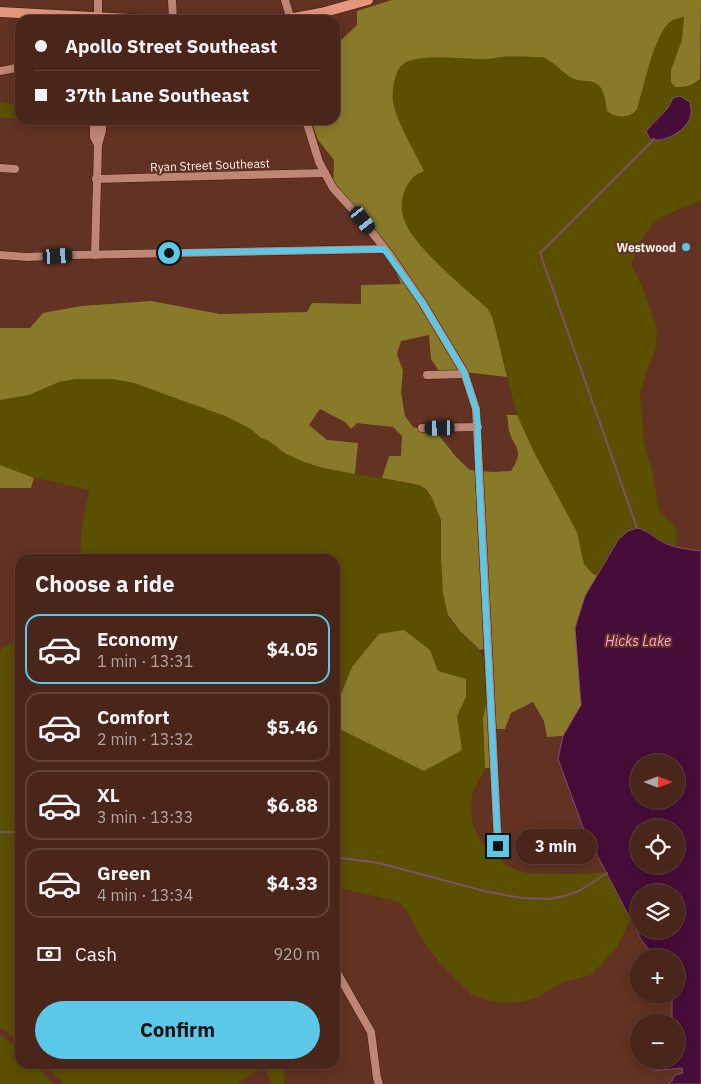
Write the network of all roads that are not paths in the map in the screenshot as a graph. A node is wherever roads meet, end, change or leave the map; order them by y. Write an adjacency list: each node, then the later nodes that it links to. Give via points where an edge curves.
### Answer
1 (98, 0): 7 (street)
2 (172, 0): 8 (street)
3 (285, 0): 9 (street)
4 (362, 1): 10 (main road)
5 (0, 12): 6 (main road)
6 (49, 15)
7 (98, 15)
8 (174, 15)
9 (288, 15)
10 (312, 15)
11 (15, 68): 12 (street)
12 (0, 71)
13 (94, 125): 16 (street)
14 (102, 125): 16 (street)
15 (308, 125): 19 (street)
16 (98, 145): 20 (street)
17 (0, 168): 18 (street)
18 (14, 169)
19 (325, 173): 20 (street, Ryan Street Southeast); 21 (street, via 333,188)
20 (96, 179): 23 (street)
21 (384, 249): 23 (street); 24 (street, via 422,302)
22 (0, 255): 23 (street, via 27,258)
23 (95, 255)
24 (465, 374): 25 (street); 26 (street)
25 (427, 376)
26 (478, 427): 27 (street); 28 (street)
27 (422, 428)
28 (498, 846)
29 (340, 978): 30 (street, via 371,1032)
30 (379, 1084)

